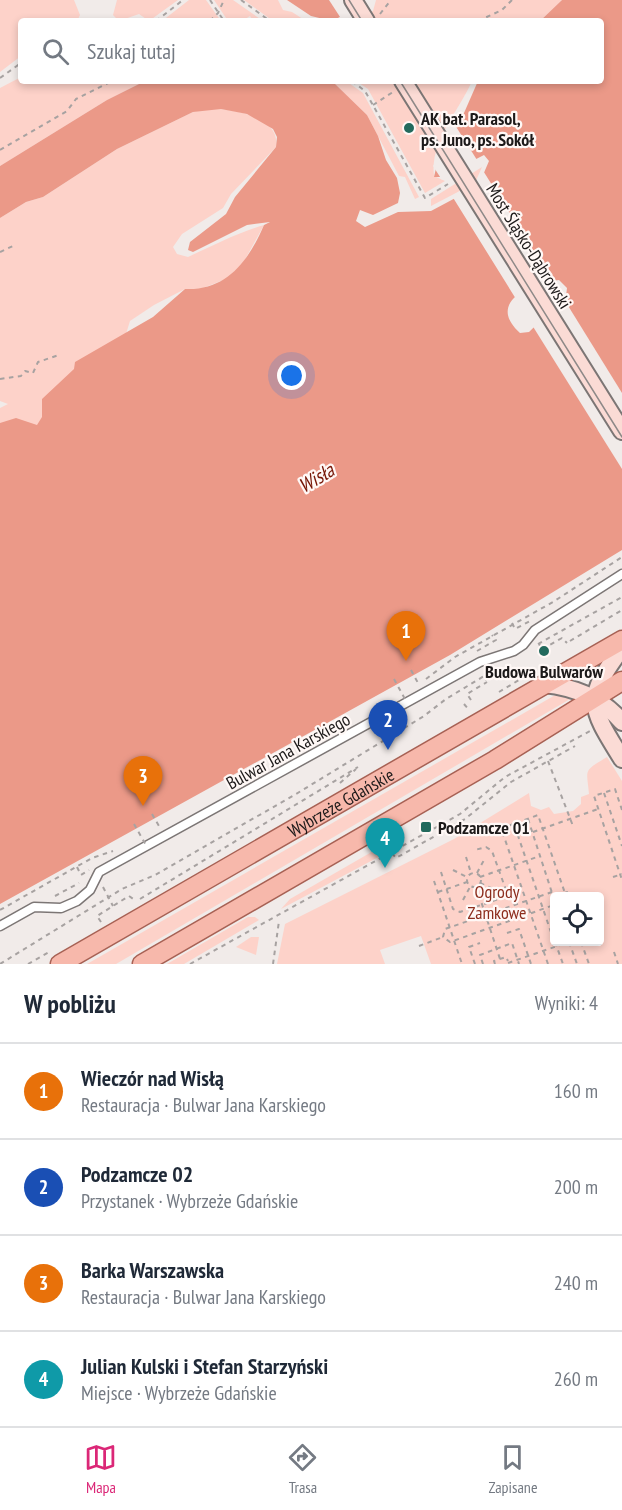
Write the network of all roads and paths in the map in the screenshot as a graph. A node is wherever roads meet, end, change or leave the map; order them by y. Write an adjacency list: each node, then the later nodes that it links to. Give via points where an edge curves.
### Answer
1 (183, 0): 9 (path)
2 (210, 0): 8 (path)
3 (224, 0): 8 (path)
4 (241, 0): 12 (path)
5 (353, 0): 13 (main road)
6 (391, 0): 14 (path)
7 (512, 0): 15 (path)
8 (218, 13): 10 (path); 11 (path)
9 (160, 18)
10 (213, 18)
11 (222, 18)
12 (266, 18)
13 (364, 18)
14 (377, 18)
15 (485, 18)
16 (18, 65): 17 (path)
17 (0, 78)
18 (106, 84): 22 (path, via 76,99 67,111)
19 (356, 84): 21 (path)
20 (400, 86): 21 (path); 28 (main road, Most Śląsko-Dąbrowski)
21 (373, 105): 23 (path, via 424,198)
22 (0, 150)
23 (448, 184)
24 (15, 245): 25 (path)
25 (0, 252)
26 (59, 355): 27 (path, via 38,362 33,373 25,371 21,376)
27 (0, 379)
28 (622, 431)
29 (622, 557): 34 (path, via 553,602)
30 (622, 574): 82 (street, Bulwar Jana Karskiego, via 535,630 514,651 480,662)
31 (622, 597): 39 (path)
32 (622, 610): 37 (path, via 568,642 562,638)
33 (528, 620): 34 (path, via 515,629)
34 (512, 623): 35 (path)
35 (492, 635): 38 (path, via 495,640); 47 (path)
36 (622, 640): 48 (main road, Wybrzeże Gdańskie)
37 (548, 646)
38 (482, 648)
39 (530, 648)
40 (622, 648): 52 (main road, via 602,674)
41 (503, 664): 44 (path)
42 (411, 670): 47 (path)
43 (520, 670): 49 (path, via 524,677)
44 (485, 675): 51 (path, via 487,683 467,694); 148 (path, via 306,788 155,875 122,889)
45 (394, 679): 53 (path, bridge)
46 (622, 681): 52 (main road)
47 (418, 683): 50 (path)
48 (544, 684): 52 (main road, via 578,689); 144 (main road, Wybrzeże Gdańskie)
49 (500, 691)
50 (399, 694)
51 (471, 699)
52 (594, 699): 56 (main road); 59 (main road, via 601,724); 150 (main road)
53 (406, 701)
54 (464, 704): 55 (path)
55 (468, 711)
56 (622, 722)
57 (589, 732): 84 (path, via 505,777 460,814)
58 (575, 746): 60 (path)
59 (622, 759)
60 (548, 761): 69 (path); 84 (path, via 511,782 465,819 396,858)
61 (338, 785): 64 (path, via 358,767)
62 (604, 793): 65 (path, via 594,796); 66 (path, via 615,789); 76 (path)
63 (321, 796): 64 (path, via 298,808)
64 (288, 808): 117 (path)
65 (598, 809): 69 (path); 97 (path)
66 (622, 810)
67 (152, 814): 70 (path, via 159,826)
68 (528, 819): 72 (path); 75 (path, via 538,815); 78 (path)
69 (571, 819): 73 (path); 75 (path)
70 (169, 821)
71 (134, 824): 82 (path, bridge)
72 (514, 824): 88 (path); 89 (path, via 501,828)
73 (573, 826)
74 (622, 826): 76 (path)
75 (543, 828): 78 (path); 112 (path)
76 (616, 828): 81 (path)
77 (150, 831): 79 (path)
78 (532, 832): 85 (path)
79 (141, 836)
80 (122, 846): 90 (path)
81 (622, 846)
82 (147, 847): 128 (street, Bulwar Jana Karskiego, via 99,872 90,890 77,901 61,908 34,908)
83 (475, 850): 93 (path, via 486,847 492,851)
84 (392, 852): 151 (path)
85 (540, 856): 88 (path); 111 (path)
86 (466, 857): 95 (path)
87 (484, 860): 96 (path)
88 (527, 861): 89 (path); 114 (path)
89 (514, 865): 93 (path); 118 (path)
90 (77, 867): 91 (path, via 81,875); 123 (path)
91 (91, 869)
92 (453, 870): 98 (path)
93 (499, 870): 99 (path); 119 (path, via 506,890 502,898)
94 (441, 872): 108 (path)
95 (471, 873): 96 (path); 98 (path)
96 (477, 873): 99 (path)
97 (621, 874): 100 (path); 101 (path)
98 (467, 877): 103 (path)
99 (480, 877): 105 (path)
100 (613, 877)
101 (622, 880)
102 (434, 881): 110 (path)
103 (467, 882): 106 (path); 108 (path)
104 (79, 883): 115 (path)
105 (480, 883): 107 (path); 109 (path)
106 (471, 886): 107 (path); 116 (path)
107 (476, 886): 119 (path)
108 (447, 889): 110 (path); 119 (path, via 453,909 460,912)
109 (494, 889)
110 (437, 892): 130 (path)
111 (552, 892)
112 (565, 892)
113 (550, 893): 114 (path)
114 (539, 896): 118 (path); 122 (path)
115 (53, 897)
116 (463, 900)
117 (136, 901): 120 (path); 126 (path, via 129,896 97,916 100,922)
118 (526, 901): 124 (path); 125 (path)
119 (482, 905): 125 (path)
120 (127, 906)
121 (550, 907): 122 (path)
122 (544, 909): 124 (path); 129 (path)
123 (0, 910)
124 (530, 913): 131 (path); 141 (path)
125 (485, 915): 130 (path); 131 (path)
126 (109, 917)
127 (279, 921): 152 (path)
128 (0, 926)
129 (550, 926)
130 (450, 928): 133 (path, via 444,931); 134 (path)
131 (489, 928): 134 (path); 140 (path)
132 (507, 933): 143 (path, via 519,929)
133 (443, 938): 134 (path); 136 (path)
134 (454, 940): 153 (path)
135 (480, 943): 154 (path, via 469,947)
136 (419, 946)
137 (556, 946): 141 (path); 160 (path)
138 (570, 946): 161 (path)
139 (582, 946): 162 (path)
140 (497, 949): 145 (path); 146 (path, via 512,944); 155 (path, via 480,955)
141 (543, 950): 143 (path); 159 (path)
142 (614, 952): 163 (path)
143 (528, 956): 146 (path); 158 (path)
144 (55, 958): 149 (path)
145 (500, 959): 147 (path, via 506,957); 156 (path)
146 (518, 959): 147 (path); 157 (path)
147 (508, 963)
148 (0, 964)
149 (28, 964)
150 (142, 964)
151 (190, 964)
152 (273, 964)
153 (462, 964)
154 (475, 964)
155 (483, 964)
156 (495, 964)
157 (519, 964)
158 (531, 964)
159 (548, 964)
160 (562, 964)
161 (577, 964)
162 (589, 964)
163 (618, 964)

